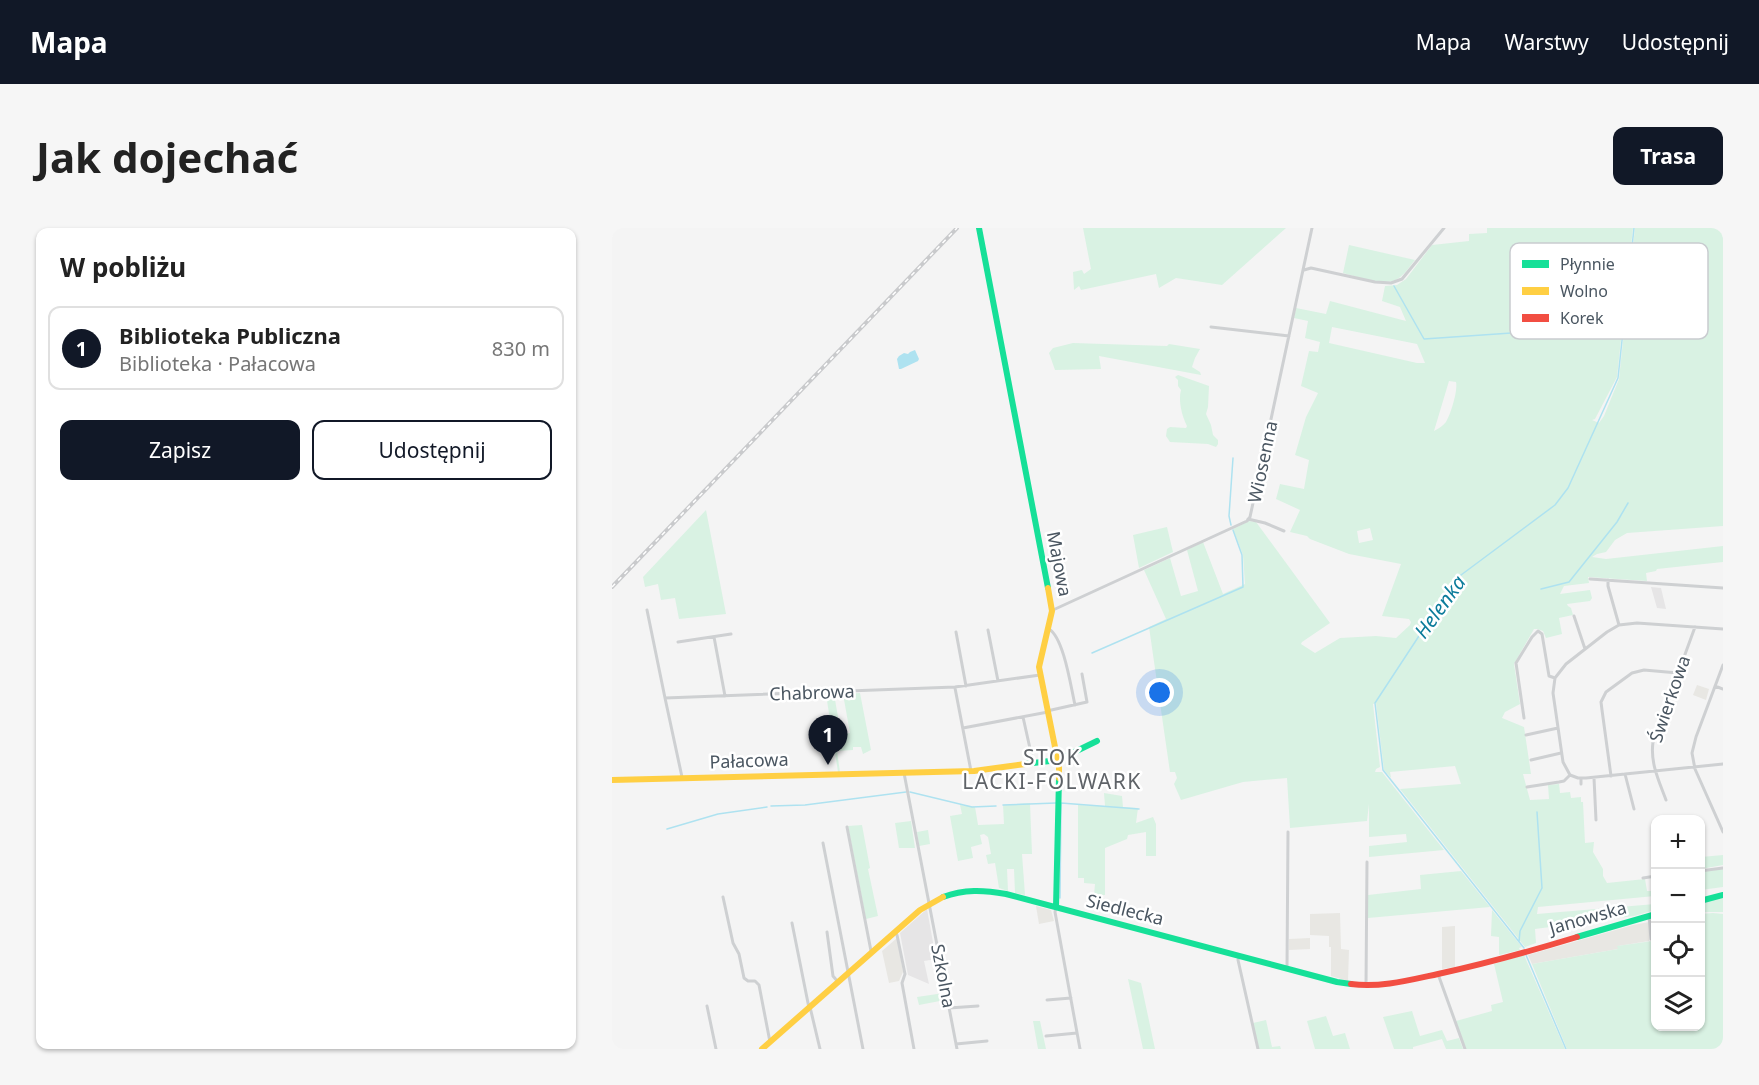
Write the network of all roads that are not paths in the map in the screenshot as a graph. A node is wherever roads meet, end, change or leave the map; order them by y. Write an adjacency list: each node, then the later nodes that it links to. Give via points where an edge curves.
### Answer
1 (979, 228): 13 (street, Majowa)
2 (1312, 228): 4 (street, Wiosenna)
3 (1444, 228): 4 (street, via 1402,279 1391,283 1311,268)
4 (1304, 270): 6 (street, Wiosenna)
5 (1211, 327): 6 (street)
6 (1289, 336): 7 (street, Wiosenna)
7 (1248, 519): 8 (street); 13 (street, Wiosenna)
8 (1284, 531)
9 (1590, 579): 10 (street)
10 (1608, 580): 11 (street); 15 (street)
11 (1723, 588)
12 (647, 610): 36 (street)
13 (1052, 611): 17 (street, Majowa)
14 (1574, 616): 24 (street)
15 (1619, 625): 16 (street); 24 (street)
16 (1695, 627): 18 (street); 26 (street, Świerkowa)
17 (1047, 629): 28 (street, Majowa); 37 (street, via 1054,632 1067,664)
18 (1723, 629)
19 (988, 630): 30 (street)
20 (956, 632): 31 (street)
21 (731, 634): 22 (street)
22 (714, 637): 23 (street); 35 (street)
23 (678, 642)
24 (1585, 649): 29 (street)
25 (1723, 665): 32 (street)
26 (1678, 673): 52 (street, Świerkowa, via 1653,741); 56 (street, via 1638,670 1606,692 1601,702)
27 (1082, 674): 37 (street, via 1087,702)
28 (1040, 675): 30 (street, Chabrowa); 38 (street, Majowa)
29 (1555, 678): 40 (street, via 1549,676 1542,634 1538,631 1516,663); 42 (street)
30 (998, 681): 31 (street, Chabrowa)
31 (966, 686): 33 (street, Chabrowa)
32 (1715, 686): 34 (street); 50 (street, via 1693,745)
33 (955, 687): 35 (street, Chabrowa); 41 (street)
34 (1723, 689)
35 (725, 696): 36 (street, Chabrowa)
36 (665, 698): 57 (street)
37 (1074, 705): 38 (street)
38 (1048, 712): 39 (street); 46 (street, Majowa)
39 (1023, 717): 41 (street); 48 (street)
40 (1524, 718)
41 (963, 728): 51 (street)
42 (1558, 728): 43 (street); 45 (street)
43 (1526, 735)
44 (1097, 741): 46 (street, Pałacowa)
45 (1562, 753): 47 (street); 55 (street)
46 (1058, 760): 48 (street, Pałacowa); 79 (street, Majowa)
47 (1531, 760)
48 (1033, 764): 51 (street, Pałacowa)
49 (1723, 764): 50 (street)
50 (1694, 767): 52 (street); 68 (street)
51 (971, 771): 53 (street, Pałacowa)
52 (1655, 771): 54 (street); 63 (street, Świerkowa)
53 (904, 773): 57 (street, Pałacowa); 78 (street, Szkolna)
54 (1625, 774): 56 (street); 64 (street)
55 (1570, 775): 58 (street); 62 (street, via 1564,781)
56 (1611, 776): 59 (street)
57 (682, 778): 60 (street, Pałacowa)
58 (1581, 778): 59 (street); 61 (street)
59 (1594, 778): 65 (street)
60 (612, 780)
61 (1581, 784)
62 (1527, 787)
63 (1666, 800)
64 (1634, 809)
65 (1596, 820)
66 (847, 827): 85 (street)
67 (1288, 832): 87 (street)
68 (1723, 832)
69 (823, 843): 88 (street)
70 (1367, 862): 91 (street)
71 (1723, 867): 72 (street)
72 (1705, 870)
73 (1651, 877): 74 (street)
74 (1643, 878)
75 (1723, 895): 77 (street)
76 (723, 897): 101 (street, via 744,978 759,985)
77 (1705, 900)
78 (929, 904): 79 (street, Siedlecka, via 953,893 980,890); 83 (street, Siedlecka); 97 (street, Szkolna)
79 (1056, 907): 86 (street, Siedlecka); 92 (street)
80 (1651, 915): 84 (street, Janowska)
81 (792, 923): 96 (street)
82 (827, 932): 90 (street, via 833,976)
83 (895, 932): 85 (street, Siedlecka); 107 (street, via 905,974 902,983)
84 (1528, 951): 89 (street, Siedlecka)
85 (871, 953): 88 (street, Siedlecka)
86 (1239, 955): 87 (street, Siedlecka); 110 (street)
87 (1287, 968): 91 (street, Siedlecka)
88 (848, 974): 90 (street, Siedlecka); 106 (street)
89 (1438, 974): 91 (street, Siedlecka); 111 (street)
90 (838, 982): 96 (street, Siedlecka)
91 (1366, 986)
92 (1071, 998): 93 (street); 98 (street)
93 (1047, 1000)
94 (707, 1006): 103 (street)
95 (978, 1006): 97 (street)
96 (810, 1007): 101 (street, Siedlecka); 105 (street)
97 (949, 1008): 102 (street, Szkolna)
98 (1077, 1033): 99 (street); 109 (street)
99 (1046, 1036)
100 (987, 1041): 102 (street)
101 (770, 1042): 104 (street, Siedlecka)
102 (956, 1044): 108 (street, Szkolna)
103 (716, 1049)
104 (763, 1049)
105 (820, 1049)
106 (863, 1049)
107 (914, 1049)
108 (957, 1049)
109 (1080, 1049)
110 (1258, 1049)
111 (1465, 1049)

